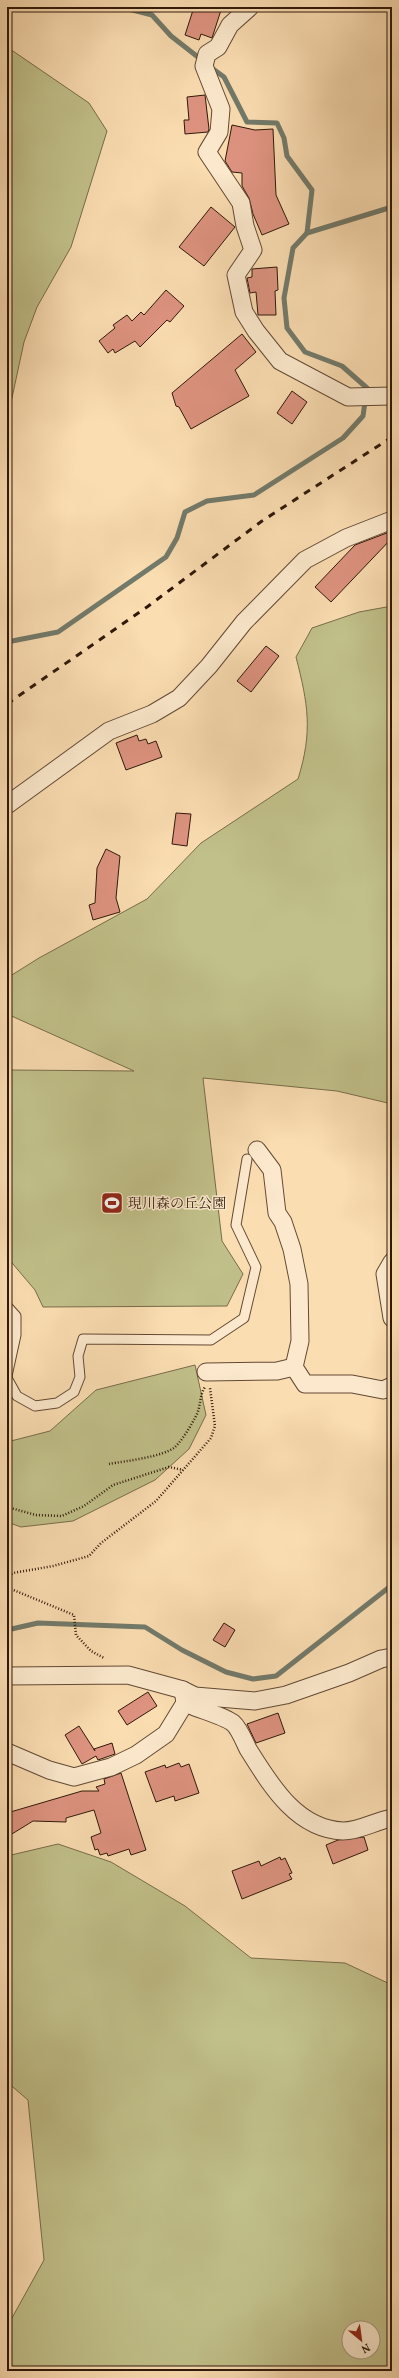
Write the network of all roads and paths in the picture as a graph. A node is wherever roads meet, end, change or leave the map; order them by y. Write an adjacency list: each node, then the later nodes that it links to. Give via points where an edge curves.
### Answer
1 (250, 7): 2 (street, via 230,25 218,47 205,60 221,109 219,132 207,152 241,203 253,250 236,276 244,312 280,361 348,397)
2 (384, 396)
3 (392, 520): 4 (street, via 346,538 305,560 244,622 179,698 152,714 109,731)
4 (7, 804)
5 (252, 1154): 9 (street, via 272,1170 277,1213 283,1222 292,1249 299,1284 300,1341); 11 (lane, via 236,1225 256,1267 244,1318 211,1340 83,1339 78,1356 80,1377 74,1392 57,1403 35,1406 17,1396)
6 (392, 1262): 8 (street, via 386,1274)
7 (7, 1306): 11 (lane, via 16,1316 16,1335)
8 (392, 1318)
9 (294, 1367): 10 (street, via 277,1371); 12 (street, via 305,1384 352,1384 383,1390)
10 (206, 1372)
11 (7, 1377)
12 (392, 1386)
13 (109, 1464): 14 (path, via 156,1455 173,1448 186,1434 197,1414 201,1393 209,1382 215,1426 210,1438)
14 (182, 1470): 15 (path, via 169,1467 113,1485 84,1506 62,1516 36,1515); 16 (path, via 156,1501 101,1543 89,1556 13,1573)
15 (7, 1507)
16 (7, 1580): 18 (path, via 11,1589 74,1615 76,1635 91,1651)
17 (392, 1657): 20 (street, via 286,1694 255,1701)
18 (109, 1661)
19 (7, 1676): 20 (street, via 128,1675)
20 (189, 1693): 21 (street, via 166,1734 136,1756 111,1767 74,1777 49,1770); 22 (street, via 190,1705 233,1723 274,1788 304,1820 328,1829 343,1831 357,1830 379,1820)
21 (7, 1752)
22 (392, 1818)

